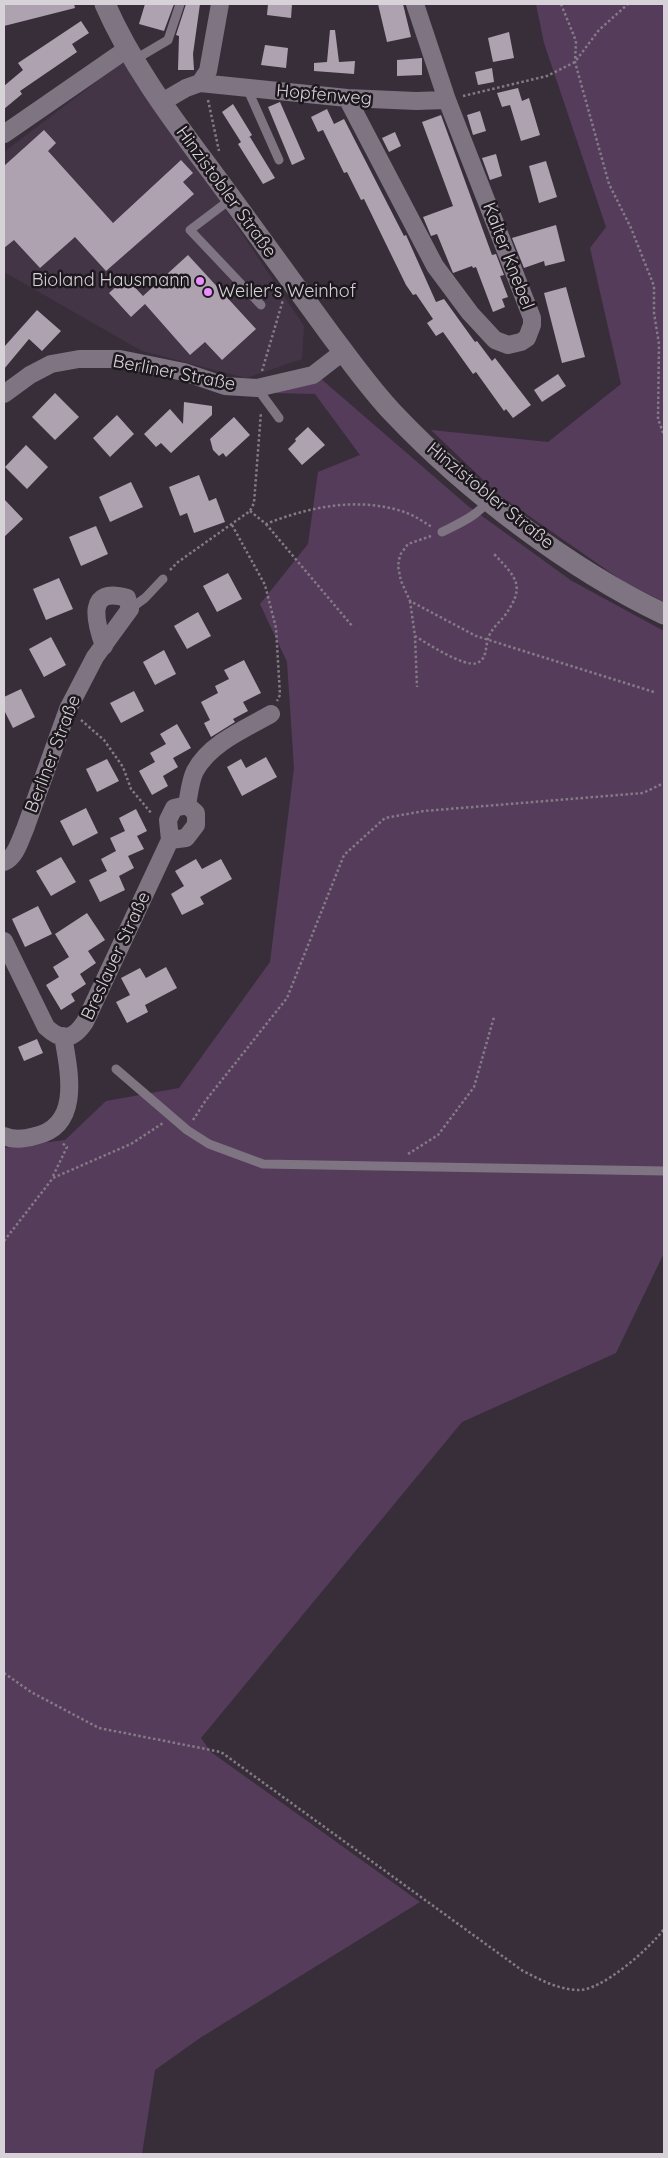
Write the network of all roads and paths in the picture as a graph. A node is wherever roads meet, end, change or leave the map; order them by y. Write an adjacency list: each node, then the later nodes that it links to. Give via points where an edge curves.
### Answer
1 (105, 4): 7 (street, Hinzistobler Straße)
2 (180, 4): 7 (lane, via 168,40)
3 (220, 4): 9 (street, via 208,72)
4 (415, 4): 12 (street, Kalter Knebel)
5 (561, 4): 8 (path, via 576,41)
6 (628, 4): 8 (path, via 599,30)
7 (130, 54): 13 (street, Hinzistobler Straße); 14 (street)
8 (574, 62): 12 (path, via 547,76); 24 (path, via 609,184 654,286 659,344 658,418)
9 (200, 84): 10 (street, Hopfenweg); 13 (street)
10 (247, 88): 11 (street, Hopfenweg); 15 (lane)
11 (347, 98): 12 (street, Hopfenweg); 12 (street, Kalter Knebel, via 435,266 495,340 515,344 527,338 532,318)
12 (447, 100)
13 (162, 102): 16 (street, Hinzistobler Straße)
14 (4, 134)
15 (279, 160)
16 (232, 199): 17 (street, Hinzistobler Straße); 18 (lane, via 190,230)
17 (290, 279): 19 (street, Hinzistobler Straße); 20 (path)
18 (261, 305)
19 (344, 351): 20 (street, Berliner Straße, via 313,375); 25 (street, Hinzistobler Straße, via 394,414 437,456)
20 (257, 388): 21 (street, Berliner Straße, via 225,386 184,372 120,359 79,359 51,364); 22 (lane)
21 (4, 394)
22 (279, 418)
23 (260, 419): 26 (path, via 254,503)
24 (664, 435)
25 (490, 500): 29 (lane, via 466,520); 34 (street, Hinzistobler Straße, via 559,552)
26 (250, 511): 27 (path); 28 (path)
27 (266, 524): 29 (path, via 322,506 372,504 402,511); 35 (path)
28 (232, 525): 31 (path, via 178,562); 42 (path, via 265,585 276,628 280,695)
29 (442, 532): 32 (path, via 408,544 400,556 401,581)
30 (494, 554): 37 (path, via 511,571 518,586 513,603)
31 (163, 579): 33 (lane)
32 (410, 602): 36 (path); 37 (path)
33 (130, 609): 38 (street, Berliner Straße); 38 (street, via 127,598 116,595 102,598 95,608)
34 (664, 614)
35 (353, 626)
36 (415, 636): 37 (path, via 472,664 481,660); 39 (path)
37 (487, 640): 40 (path)
38 (104, 646): 41 (street, Berliner Straße)
39 (417, 687)
40 (654, 692)
41 (68, 709): 44 (path, via 104,740 123,766 131,789); 45 (street, Berliner Straße, via 17,848)
42 (271, 714): 48 (street, Breslauer Straße, via 217,746 194,772 187,805 196,813 196,825 186,838 170,840 86,1022 79,1032)
43 (664, 783): 51 (path, via 643,792 424,811 385,818 344,855 287,998 206,1100)
44 (155, 818)
45 (4, 862)
46 (4, 941): 48 (street, Breslauer Straße, via 46,1026 55,1035)
47 (494, 1017): 54 (path, via 474,1087 438,1135)
48 (63, 1036): 52 (street, via 70,1078 68,1107)
49 (116, 1068): 50 (lane)
50 (171, 1117): 51 (lane); 56 (path, via 131,1144)
51 (187, 1130): 54 (lane, via 209,1144 263,1164)
52 (49, 1131): 53 (street, via 28,1138); 56 (path, via 67,1147)
53 (4, 1136)
54 (387, 1167): 55 (lane)
55 (664, 1172)
56 (53, 1178): 57 (path)
57 (4, 1241)
58 (4, 1673): 59 (path, via 31,1692 99,1728 220,1752 523,1971 552,1986 580,1991 603,1981 634,1961)
59 (664, 1929)

